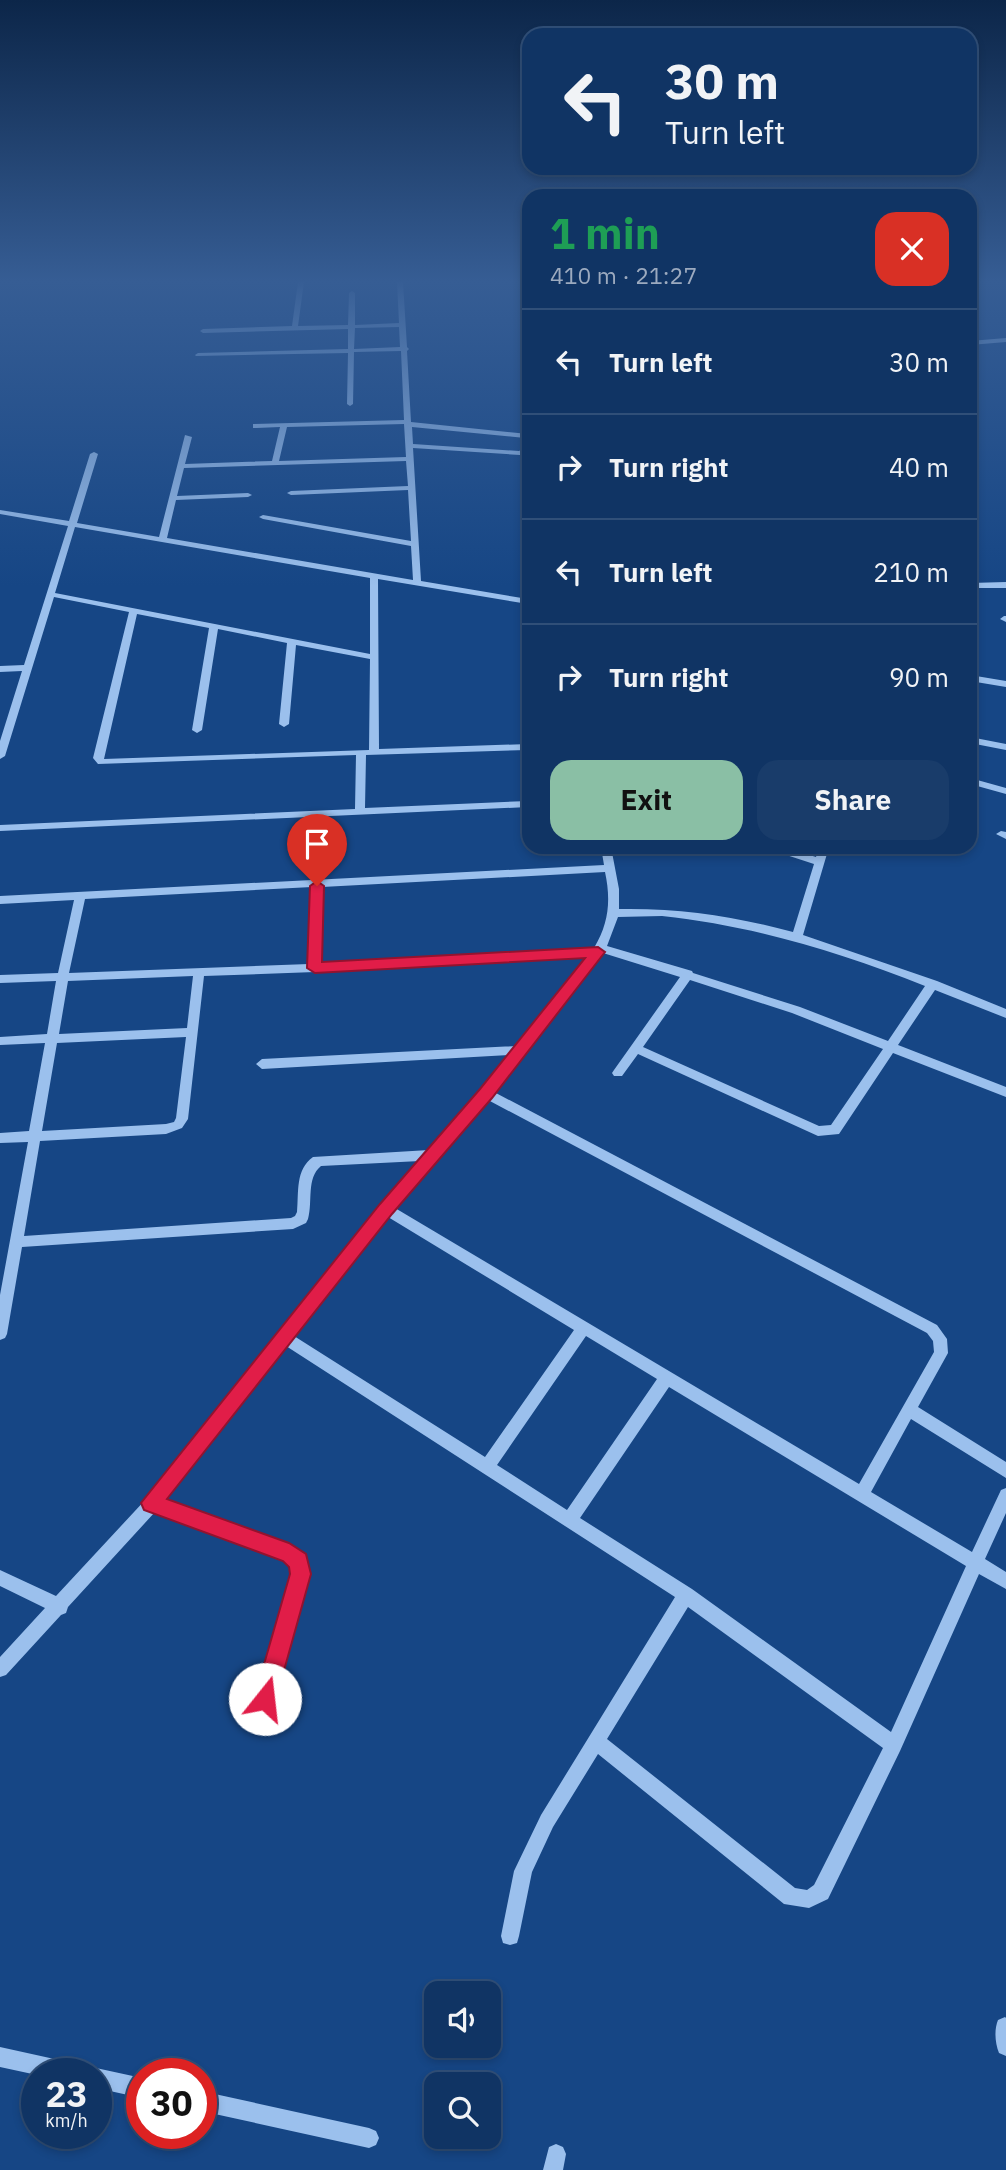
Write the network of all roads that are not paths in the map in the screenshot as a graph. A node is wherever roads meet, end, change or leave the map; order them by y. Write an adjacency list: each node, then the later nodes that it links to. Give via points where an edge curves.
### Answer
1 (350, 383): 3 (street)
2 (406, 383): 4 (street)
3 (350, 404)
4 (407, 423): 6 (street); 7 (street); 9 (street)
5 (256, 425): 6 (street)
6 (284, 425): 13 (street)
7 (522, 433)
8 (188, 437): 14 (street)
9 (409, 446): 10 (street); 12 (street)
10 (522, 452)
11 (94, 454): 21 (street)
12 (409, 459): 13 (street); 15 (street)
13 (275, 463): 14 (street)
14 (183, 466): 18 (street)
15 (410, 488): 16 (street); 23 (street)
16 (291, 493)
17 (248, 495): 18 (street)
18 (175, 498): 22 (street)
19 (0, 512): 21 (street)
20 (263, 517): 23 (street)
21 (70, 523): 22 (street); 28 (street)
22 (163, 538): 24 (street)
23 (414, 544): 25 (street)
24 (374, 576): 25 (street); 33 (street)
25 (416, 583): 29 (street)
26 (1006, 585): 27 (street)
27 (977, 586)
28 (49, 594): 30 (street); 34 (street)
29 (522, 601)
30 (134, 610): 31 (street); 43 (street, via 98,758 101,762)
31 (214, 626): 32 (street); 39 (street)
32 (292, 641): 33 (street); 38 (street)
33 (373, 657): 44 (street)
34 (26, 668): 35 (street); 45 (street)
35 (0, 669)
36 (977, 679): 37 (street)
37 (1006, 684)
38 (284, 724)
39 (197, 730)
40 (977, 741): 42 (street)
41 (522, 747): 44 (street)
42 (1006, 747)
43 (361, 752): 44 (street); 49 (street)
44 (374, 752)
45 (0, 756)
46 (977, 783): 47 (street)
47 (1006, 791)
48 (522, 804): 49 (street)
49 (360, 812): 50 (street)
50 (0, 828)
51 (607, 854): 55 (street)
52 (794, 854): 54 (street)
53 (822, 854): 54 (street)
54 (819, 862): 60 (street)
55 (610, 868): 56 (street); 59 (street)
56 (317, 886): 57 (street); 62 (street)
57 (80, 896): 58 (street); 65 (street)
58 (0, 900)
59 (616, 912): 60 (street, via 674,910); 61 (street)
60 (797, 938): 67 (street)
61 (599, 950): 62 (street); 64 (street); 74 (street)
62 (315, 968): 63 (street)
63 (198, 973): 65 (street); 69 (street)
64 (688, 974): 72 (street); 73 (street)
65 (63, 976): 66 (street); 70 (street)
66 (0, 979)
67 (933, 985): 68 (street); 72 (street)
68 (1006, 1014)
69 (192, 1032): 70 (street); 79 (street, via 178,1125)
70 (52, 1039): 71 (street); 79 (street)
71 (0, 1041)
72 (891, 1045): 73 (street, via 835,1130 828,1132 818,1132); 77 (street)
73 (635, 1048): 76 (street)
74 (520, 1050): 75 (street); 78 (street)
75 (262, 1064)
76 (618, 1073)
77 (1006, 1092)
78 (486, 1093): 81 (street); 88 (street, via 932,1329 940,1339 941,1353)
79 (35, 1136): 80 (street); 83 (street)
80 (0, 1138)
81 (431, 1155): 82 (street); 83 (street, via 310,1164 304,1211 293,1223)
82 (386, 1209): 84 (street); 86 (street)
83 (16, 1242): 85 (street)
84 (583, 1329): 87 (street); 89 (street)
85 (0, 1334)
86 (284, 1337): 89 (street); 93 (street)
87 (667, 1377): 91 (street); 94 (street)
88 (911, 1411): 90 (street); 91 (street)
89 (486, 1468): 94 (street)
90 (1006, 1471)
91 (862, 1493): 95 (street)
92 (1006, 1495): 95 (street)
93 (152, 1503): 99 (street); 101 (street, via 289,1554 299,1562 301,1574)
94 (569, 1520): 98 (street)
95 (975, 1563): 97 (street); 103 (street)
96 (0, 1578): 99 (street)
97 (1006, 1581)
98 (686, 1595): 102 (street); 103 (street)
99 (60, 1607): 100 (street)
100 (0, 1669)
101 (265, 1699)
102 (597, 1742): 103 (street, via 791,1896 809,1899 821,1892); 104 (street, via 547,1821 523,1871)
103 (894, 1745)
104 (510, 1936)
105 (1005, 2027): 106 (street)
106 (1006, 2046)
107 (0, 2057): 108 (street)
108 (21, 2062)
109 (217, 2105): 110 (street)
110 (369, 2138)

